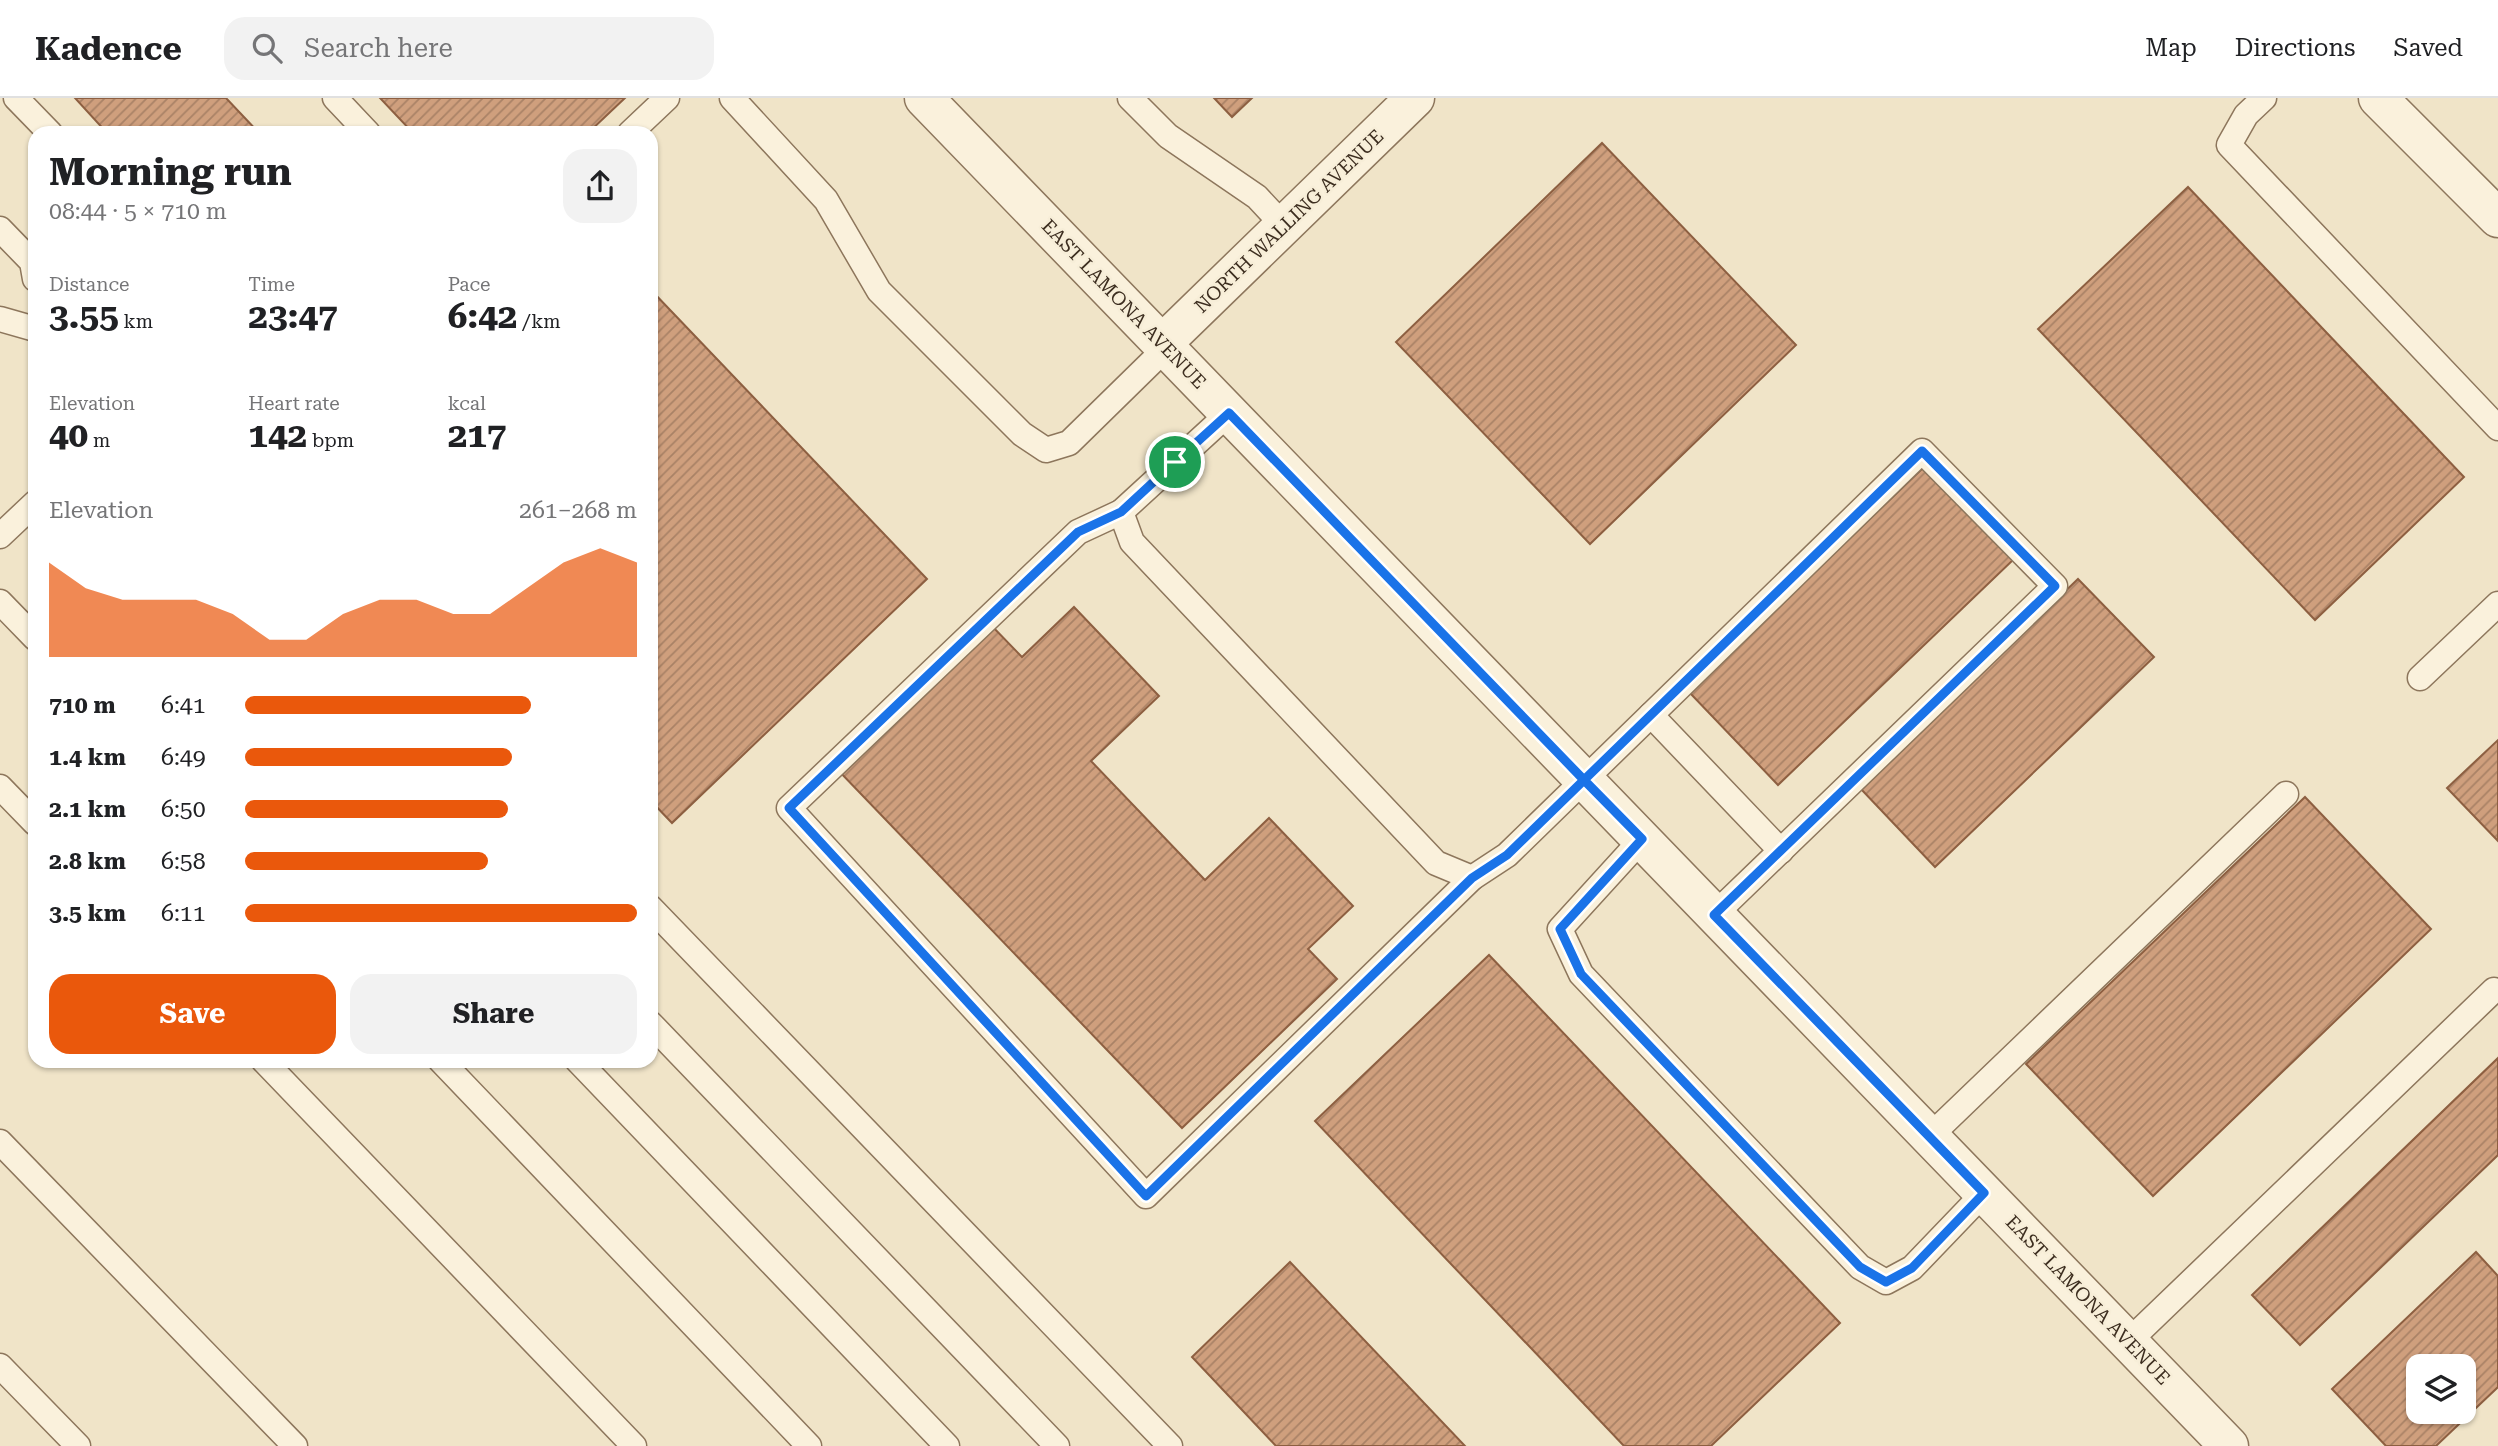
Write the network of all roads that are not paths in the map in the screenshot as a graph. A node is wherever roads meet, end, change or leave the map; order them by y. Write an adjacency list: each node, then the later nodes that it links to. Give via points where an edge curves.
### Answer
1 (16, 98): 10 (lane)
2 (335, 98): 11 (lane)
3 (667, 98): 12 (lane)
4 (732, 98): 19 (lane, via 826,200 879,291 1022,434 1046,450 1069,443)
5 (924, 98): 19 (street, EAST LAMONA AVENUE)
6 (1130, 98): 14 (lane, via 1168,136 1257,197)
7 (1415, 98): 14 (street, NORTH WALLING AVENUE)
8 (2264, 98): 21 (lane, via 2246,115 2229,145)
9 (2378, 98): 13 (street)
10 (43, 126)
11 (361, 126)
12 (637, 126)
13 (2498, 218)
14 (1283, 226): 19 (street, NORTH WALLING AVENUE)
15 (0, 229): 16 (lane)
16 (28, 258)
17 (0, 319): 18 (lane)
18 (28, 328)
19 (1164, 346): 20 (street, EAST LAMONA AVENUE)
20 (1229, 413): 23 (lane); 30 (street, EAST LAMONA AVENUE)
21 (2498, 428)
22 (28, 510): 24 (lane)
23 (1121, 512): 36 (lane, via 1132,542 1324,748 1436,863); 36 (lane, via 1078,532 789,808 1146,1196)
24 (0, 536)
25 (0, 602): 27 (lane)
26 (2498, 604): 28 (lane)
27 (28, 631)
28 (2420, 678)
29 (1651, 715): 30 (lane); 35 (lane); 35 (lane, via 1922,451 2055,586)
30 (1584, 780): 34 (street, EAST LAMONA AVENUE); 36 (lane, via 1507,855)
31 (0, 786): 33 (lane)
32 (2286, 794): 44 (lane)
33 (28, 816)
34 (1642, 839): 38 (street, EAST LAMONA AVENUE); 46 (lane, via 1560,929 1581,974 1860,1267 1886,1282 1912,1268)
35 (1781, 851): 38 (lane)
36 (1472, 878)
37 (658, 915): 55 (lane)
38 (1714, 915): 44 (street, EAST LAMONA AVENUE)
39 (2494, 990): 47 (lane)
40 (658, 1031): 54 (lane)
41 (271, 1068): 51 (lane)
42 (448, 1068): 52 (lane)
43 (585, 1068): 53 (lane)
44 (1929, 1137): 46 (street, EAST LAMONA AVENUE)
45 (0, 1142): 50 (lane)
46 (1984, 1193): 47 (street, EAST LAMONA AVENUE)
47 (2128, 1342): 56 (street, EAST LAMONA AVENUE)
48 (0, 1366): 49 (lane)
49 (78, 1446)
50 (295, 1446)
51 (634, 1446)
52 (809, 1446)
53 (947, 1446)
54 (1057, 1446)
55 (1170, 1446)
56 (2229, 1446)

